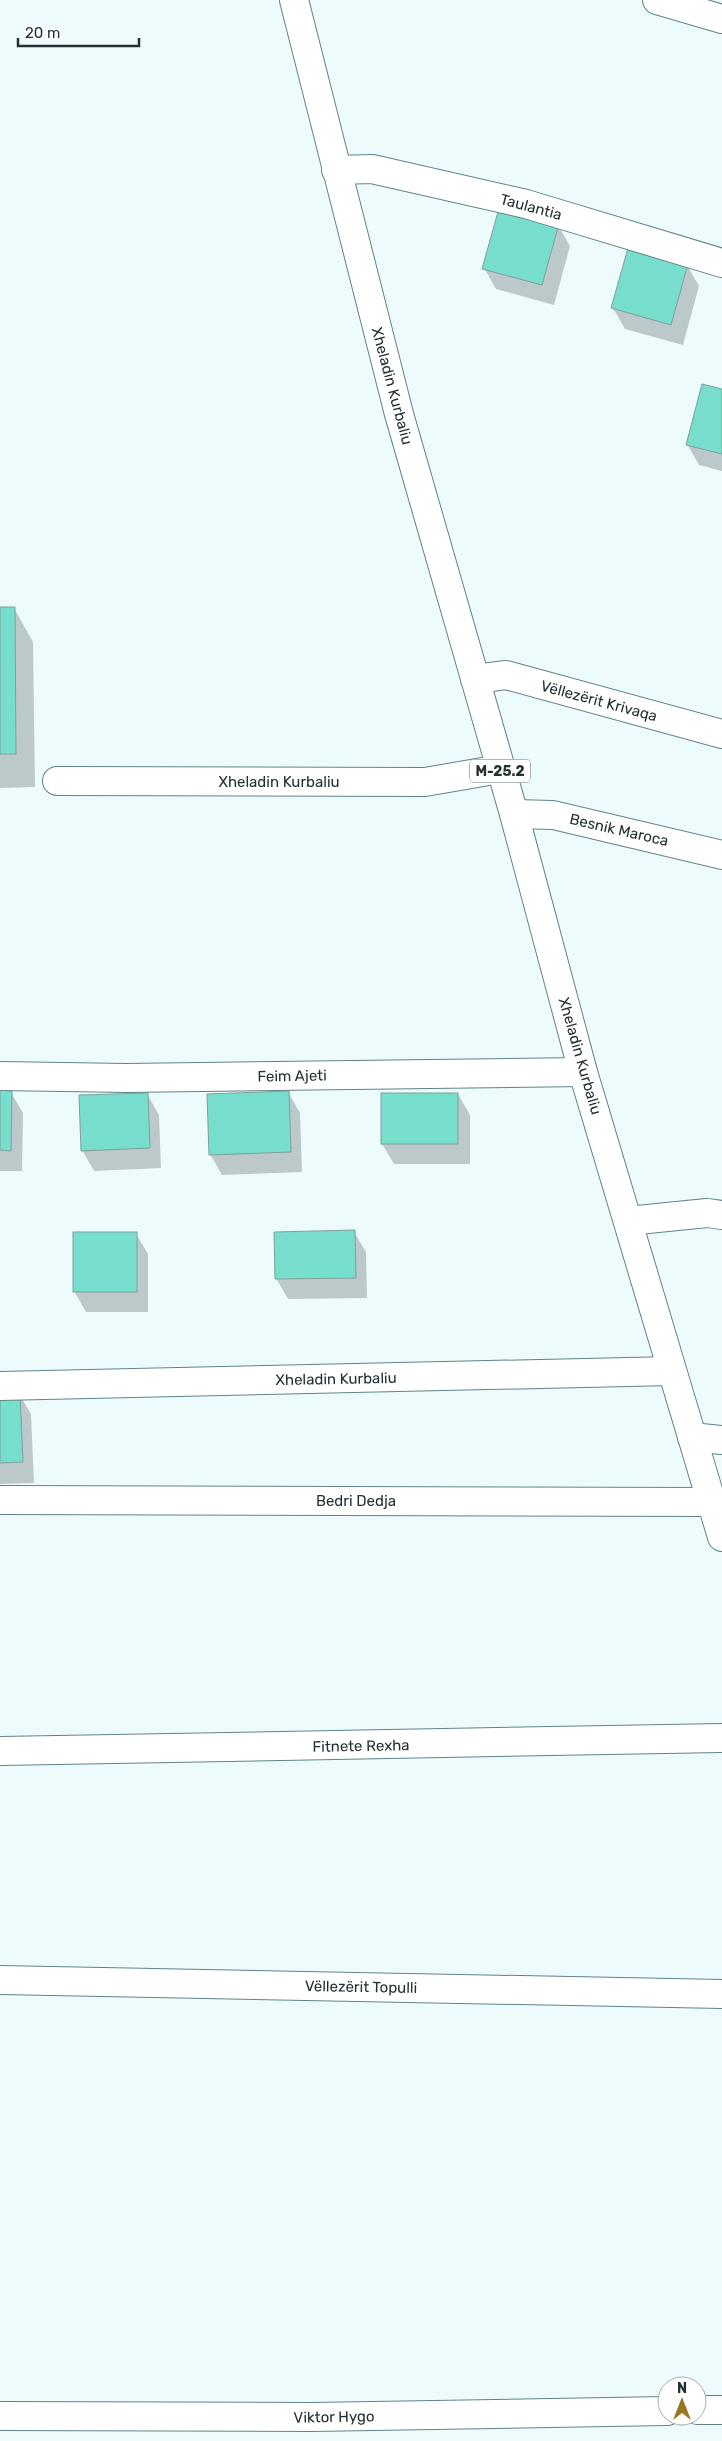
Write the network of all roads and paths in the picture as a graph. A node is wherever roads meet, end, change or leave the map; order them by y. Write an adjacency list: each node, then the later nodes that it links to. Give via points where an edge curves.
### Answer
1 (294, 0): 4 (street, Xheladin Kurbaliu / M-25.2)
2 (657, 0): 3 (street)
3 (722, 19)
4 (336, 170): 5 (street, Taulantia, via 372,169 526,204); 6 (street, Xheladin Kurbaliu / M-25.2, via 399,414)
5 (722, 263)
6 (475, 679): 7 (street, Vëllezërit Krivaqa, via 506,676); 8 (street, Xheladin Kurbaliu / M-25.2)
7 (722, 734)
8 (500, 769): 9 (street, Xheladin Kurbaliu, via 426,782); 10 (street, Xheladin Kurbaliu / M-25.2)
9 (57, 781)
10 (514, 814): 11 (street, Besnik Maroca, via 553,814); 12 (street, Xheladin Kurbaliu / M-25.2)
11 (722, 855)
12 (584, 1072): 13 (street, Feim Ajeti, via 126,1078); 15 (street, Xheladin Kurbaliu / M-25.2)
13 (0, 1076)
14 (722, 1215): 15 (street, via 708,1213)
15 (628, 1222): 16 (street, Xheladin Kurbaliu / M-25.2)
16 (672, 1371): 17 (street, Xheladin Kurbaliu); 18 (street, Xheladin Kurbaliu / M-25.2)
17 (0, 1386)
18 (692, 1437): 19 (street); 21 (street, Xheladin Kurbaliu / M-25.2)
19 (722, 1440)
20 (0, 1500): 21 (street, Bedri Dedja)
21 (712, 1502): 22 (street, Xheladin Kurbaliu / M-25.2)
22 (722, 1537)
23 (722, 1738): 24 (street, Fitnete Rexha)
24 (0, 1751)
25 (0, 1980): 26 (street, Vëllezërit Topulli)
26 (722, 1994)
27 (707, 2410): 28 (street)
28 (722, 2410)
29 (657, 2411): 30 (street, Viktor Hygo, via 310,2417)
30 (0, 2416)

